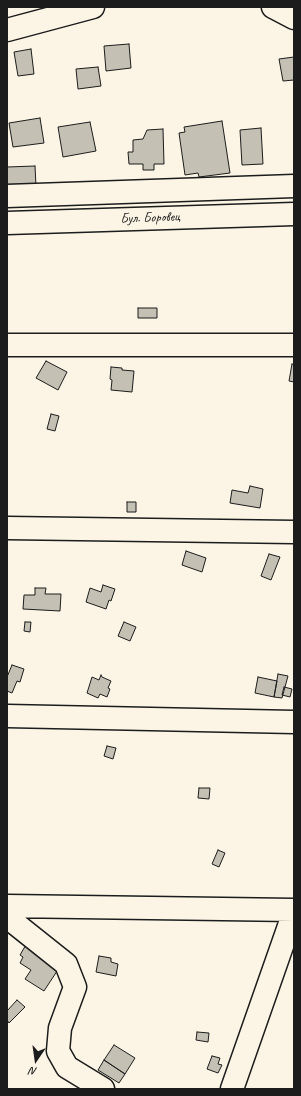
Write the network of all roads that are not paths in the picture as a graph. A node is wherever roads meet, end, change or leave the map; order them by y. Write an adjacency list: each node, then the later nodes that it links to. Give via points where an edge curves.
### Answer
1 (93, 7): 3 (street)
2 (274, 7): 4 (street)
3 (52, 12): 5 (street)
4 (294, 18)
5 (7, 30)
6 (294, 186): 7 (street)
7 (7, 196)
8 (294, 214): 9 (street, Бул. Боровец)
9 (7, 223)
10 (7, 345): 11 (street)
11 (294, 345)
12 (7, 528): 13 (street)
13 (294, 532)
14 (7, 716): 15 (street)
15 (294, 722)
16 (7, 906): 17 (street)
17 (294, 911): 20 (street)
18 (7, 917): 19 (street, via 66,964 74,987 60,1028 58,1051 67,1067)
19 (103, 1089)
20 (232, 1089)

